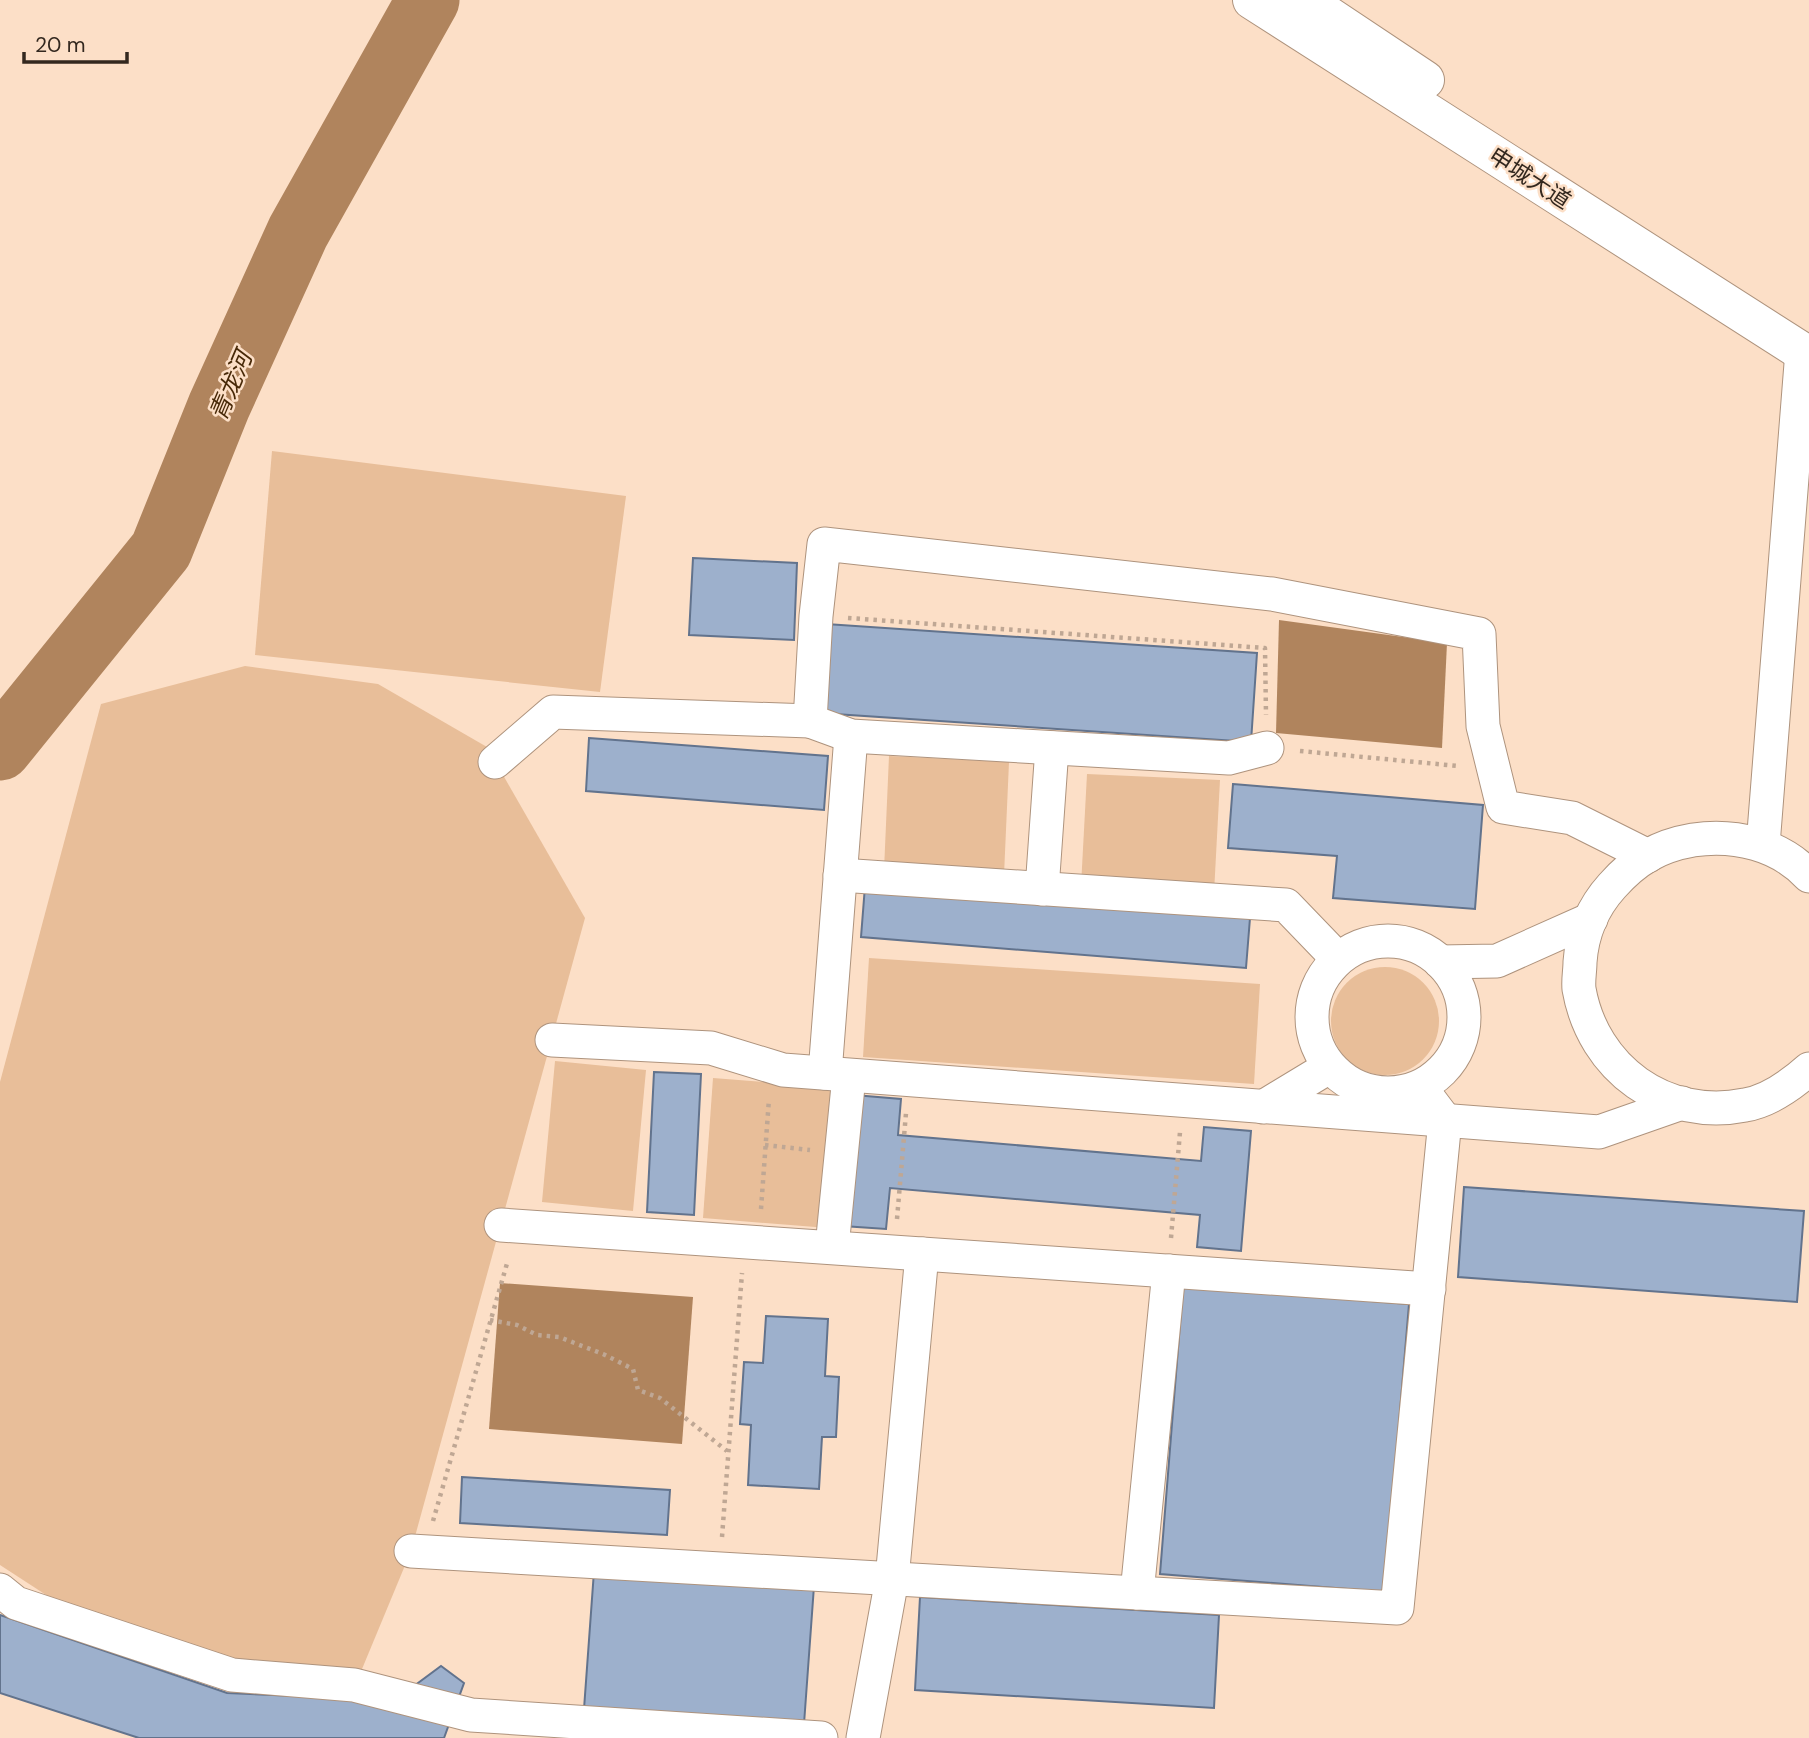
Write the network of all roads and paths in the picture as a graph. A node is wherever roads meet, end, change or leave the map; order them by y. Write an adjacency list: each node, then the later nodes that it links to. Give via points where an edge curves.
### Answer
1 (1252, 0): 3 (main road, 申城大道)
2 (1305, 0): 3 (main road)
3 (1807, 347): 11 (street)
4 (816, 615): 5 (street); 7 (path, via 1265,648); 10 (street, via 824,544 1272,594 1479,634 1483,726)
5 (810, 721): 6 (street); 9 (street, via 553,712)
6 (851, 736): 8 (street); 13 (street)
7 (1267, 747): 8 (street, via 1229,758); 10 (path)
8 (1052, 748): 15 (street)
9 (495, 762)
10 (1494, 769): 12 (street, via 1503,807 1572,818)
11 (1763, 845): 12 (street, via 1717,836 1672,844); 14 (street, via 1799,865)
12 (1648, 856): 16 (street, via 1631,865 1600,899)
13 (840, 875): 15 (street); 23 (street)
14 (1809, 876)
15 (1042, 889): 17 (street, via 1286,905)
16 (1591, 919): 18 (street, via 1497,961); 27 (street, via 1582,941 1579,987 1591,1031 1618,1069 1656,1095)
17 (1338, 959): 18 (street, via 1358,946 1382,941 1408,943); 21 (street, via 1322,977 1312,999 1316,1047)
18 (1440, 962): 25 (street, via 1462,998 1465,1024 1457,1050 1442,1072)
19 (552, 1040): 20 (street, via 711,1048)
20 (771, 1067): 23 (street); 30 (path)
21 (1329, 1067): 25 (street, via 1348,1083 1370,1092 1394,1094); 28 (street)
22 (1809, 1069): 27 (street, via 1789,1087 1746,1105 1700,1108)
23 (837, 1074): 24 (street); 31 (street)
24 (909, 1080): 26 (street); 35 (path)
25 (1420, 1087): 29 (street)
26 (1182, 1101): 28 (street); 36 (path)
27 (1682, 1103): 29 (street, via 1599,1132)
28 (1263, 1107): 29 (street)
29 (1445, 1121): 37 (street)
30 (765, 1145): 31 (path); 33 (path)
31 (841, 1153): 34 (street)
32 (510, 1225): 33 (street); 38 (path)
33 (751, 1242): 34 (street); 39 (path)
34 (832, 1247): 35 (street)
35 (908, 1253): 36 (street); 42 (street)
36 (1168, 1271): 37 (street); 44 (street)
37 (1429, 1289): 44 (street, via 1397,1608)
38 (490, 1320): 39 (path, via 559,1337 633,1369 638,1390 660,1398); 40 (path)
39 (728, 1451): 41 (path)
40 (417, 1552): 41 (street)
41 (720, 1569): 42 (street)
42 (892, 1578): 44 (street); 46 (street)
43 (0, 1590): 45 (street, via 16,1603 232,1675 354,1685 471,1715)
44 (1138, 1592)
45 (821, 1738)
46 (863, 1738)

